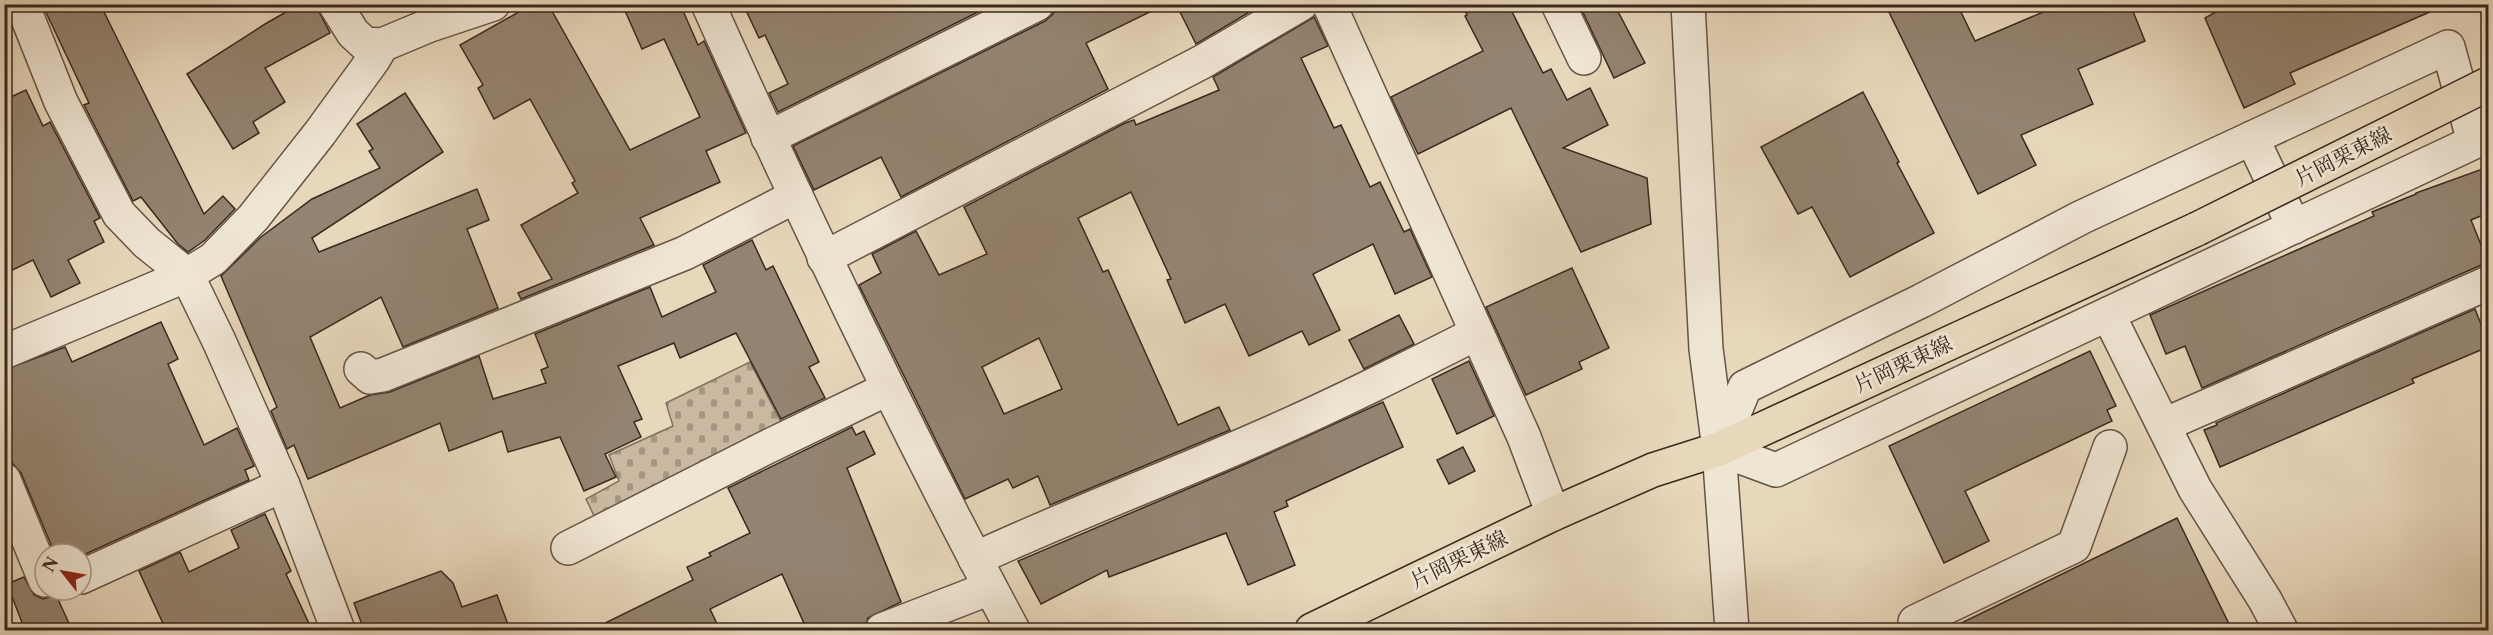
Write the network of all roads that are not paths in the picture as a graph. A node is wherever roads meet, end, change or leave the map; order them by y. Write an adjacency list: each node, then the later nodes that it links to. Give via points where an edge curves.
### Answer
1 (22, 4): 18 (street, via 61,102 119,214)
2 (335, 4): 10 (street, via 365,44)
3 (493, 4): 10 (street)
4 (708, 4): 13 (street)
5 (1037, 4): 13 (street)
6 (1301, 4): 17 (street, via 1202,62)
7 (1329, 4): 21 (street)
8 (1558, 4): 11 (street)
9 (1688, 4): 27 (street, via 1706,349)
10 (382, 45): 18 (street, via 253,218 213,259)
11 (1584, 58)
12 (2488, 84): 27 (main road, 片岡栗東線, bridge, via 2197,229)
13 (768, 138): 15 (street)
14 (2252, 138): 16 (street); 16 (street, via 2448,46 2474,142); 27 (street, via 2082,217 1745,387)
15 (796, 196): 17 (street); 23 (street, via 684,252 383,375 370,377)
16 (2294, 227): 20 (street)
17 (824, 258): 24 (street)
18 (187, 275): 22 (street); 29 (street)
19 (2488, 283): 25 (street)
20 (2108, 314): 25 (street); 27 (street, via 1776,470)
21 (1477, 333): 30 (street, via 1524,437); 33 (street, via 1292,424)
22 (4, 352)
23 (360, 369)
24 (887, 389): 31 (street); 33 (street)
25 (2164, 425): 42 (street, via 2195,489)
26 (2110, 447): 36 (street, via 2074,546)
27 (1719, 449): 30 (main road, 片岡栗東線, via 1653,470); 41 (street)
28 (4, 480): 32 (street)
29 (283, 486): 34 (street); 37 (street)
30 (1553, 514): 40 (main road, 片岡栗東線)
31 (568, 548)
32 (33, 554)
33 (975, 559): 35 (street)
34 (93, 572)
35 (990, 588): 38 (street); 39 (street)
36 (1910, 628)
37 (338, 630)
38 (882, 630)
39 (1013, 630)
40 (1312, 630)
41 (1732, 630)
42 (2281, 630)

